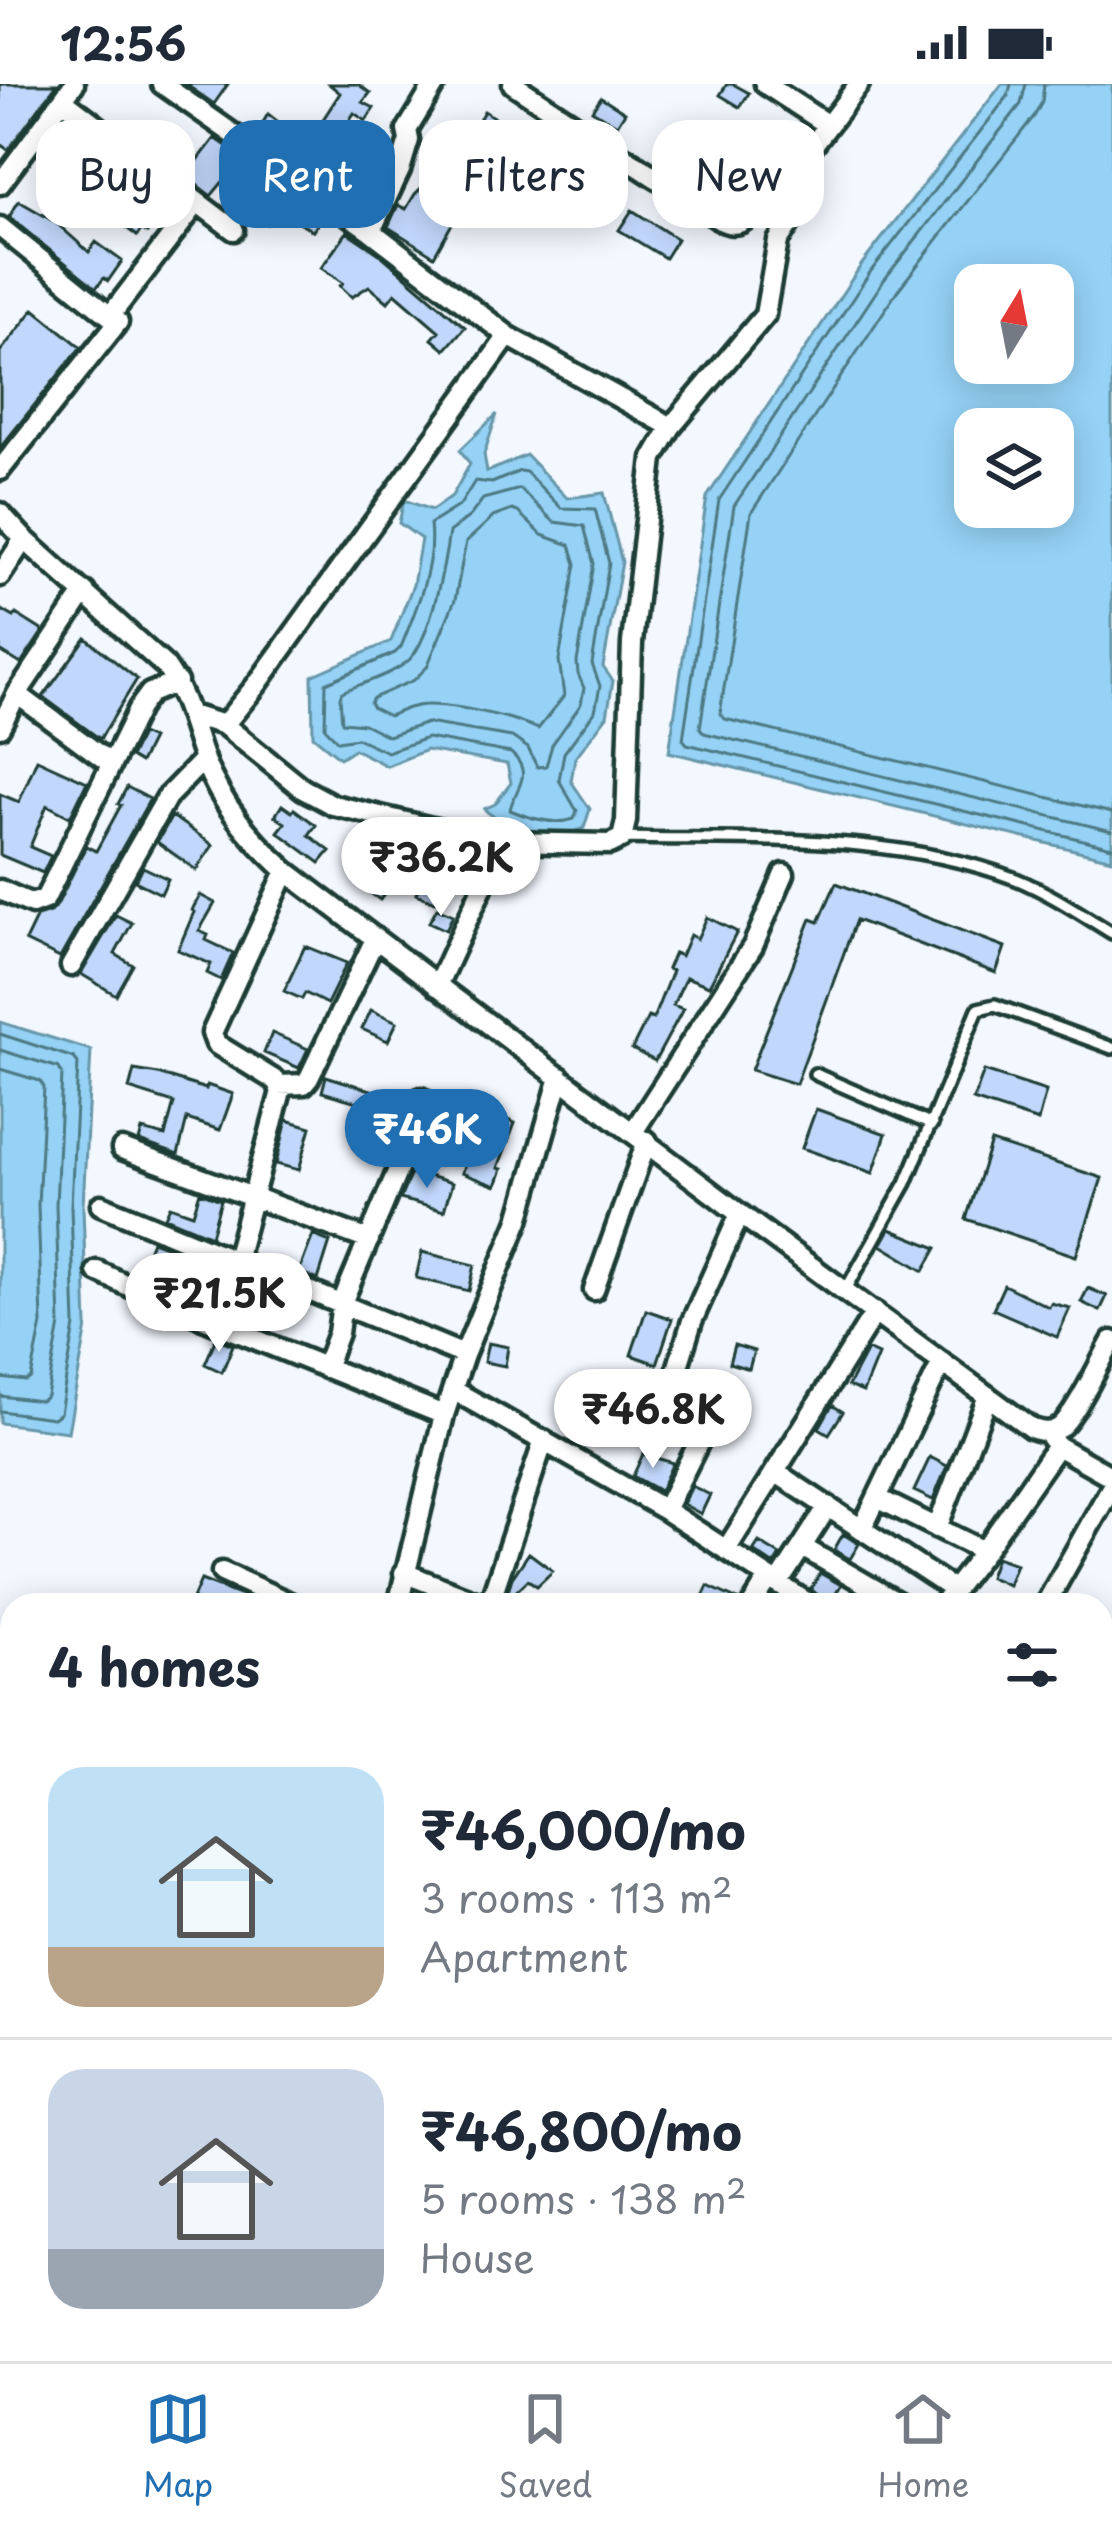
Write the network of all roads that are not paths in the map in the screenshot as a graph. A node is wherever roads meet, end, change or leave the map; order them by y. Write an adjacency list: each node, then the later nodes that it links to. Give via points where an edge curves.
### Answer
1 (162, 84): 15 (street)
2 (435, 84): 15 (street, via 407,130 404,160)
3 (513, 84): 9 (street)
4 (766, 84): 7 (street)
5 (859, 84): 7 (street)
6 (69, 92): 10 (street); 11 (street)
7 (828, 125): 8 (street)
8 (824, 130)
9 (652, 174)
10 (0, 184)
11 (197, 203): 14 (street); 16 (street)
12 (0, 227): 16 (street)
13 (786, 228): 18 (street, via 765,315)
14 (234, 230)
15 (371, 231): 17 (street)
16 (110, 316): 19 (street, via 118,322)
17 (508, 337): 18 (street); 27 (street)
18 (671, 427): 31 (street, via 653,458 640,554)
19 (0, 470)
20 (0, 513): 21 (street)
21 (24, 538): 22 (street); 23 (street)
22 (0, 576)
23 (85, 592): 24 (street); 25 (street)
24 (177, 682): 26 (street); 30 (street, via 151,693)
25 (17, 694): 28 (street); 30 (street)
26 (191, 715): 27 (street); 29 (street)
27 (224, 725): 32 (street, via 333,805)
28 (0, 728)
29 (204, 759): 33 (street, via 238,823); 38 (street, via 167,797)
30 (110, 764): 35 (street, via 45,899 32,904)
31 (622, 838): 32 (street); 36 (lane, via 913,852 1020,881)
32 (503, 842): 39 (street)
33 (286, 872): 37 (street); 43 (street, via 212,1034)
34 (784, 874): 46 (street, via 753,946)
35 (0, 890)
36 (1112, 933)
37 (375, 939): 39 (street); 43 (street, via 309,1078)
38 (71, 966)
39 (437, 986): 42 (street)
40 (1112, 1048): 45 (lane, via 985,1005 973,1017)
41 (815, 1074): 45 (lane)
42 (560, 1076): 46 (street); 60 (street, via 519,1220)
43 (279, 1084): 48 (street)
44 (421, 1098): 51 (street)
45 (932, 1125): 55 (lane)
46 (640, 1136): 50 (street); 54 (street)
47 (122, 1148): 48 (street)
48 (255, 1196): 51 (street); 52 (street)
49 (101, 1205): 52 (street)
50 (740, 1214): 55 (street); 63 (street)
51 (369, 1240): 56 (street)
52 (238, 1262): 56 (street); 58 (street)
53 (97, 1270): 58 (street)
54 (594, 1290)
55 (845, 1291): 57 (street)
56 (342, 1303): 60 (street); 62 (street)
57 (875, 1312): 61 (street); 70 (street)
58 (217, 1322): 62 (street)
59 (1112, 1341): 68 (street)
60 (464, 1355): 64 (street)
61 (942, 1362): 65 (street); 72 (street)
62 (325, 1368): 66 (street)
63 (676, 1372)
64 (453, 1390): 66 (street); 69 (street)
65 (988, 1396): 68 (street); 75 (street)
66 (444, 1415): 81 (street)
67 (701, 1438): 74 (street)
68 (1053, 1439): 71 (street); 79 (street)
69 (544, 1440): 74 (street); 86 (street)
70 (775, 1472): 73 (street); 78 (street)
71 (1112, 1481): 92 (street)
72 (878, 1498): 75 (street); 76 (street)
73 (828, 1506): 76 (street); 77 (street)
74 (664, 1510): 78 (street)
75 (937, 1528): 79 (street)
76 (862, 1529): 90 (street)
77 (802, 1546): 82 (street); 89 (street)
78 (726, 1550): 82 (street)
79 (984, 1551): 91 (street)
80 (222, 1572): 83 (street)
81 (404, 1573): 84 (street); 85 (street)
82 (774, 1581): 87 (street); 88 (street)
83 (263, 1593)
84 (400, 1593)
85 (456, 1593)
86 (492, 1593)
87 (763, 1593)
88 (792, 1593)
89 (882, 1593)
90 (943, 1593)
91 (951, 1593)
92 (1051, 1593)

